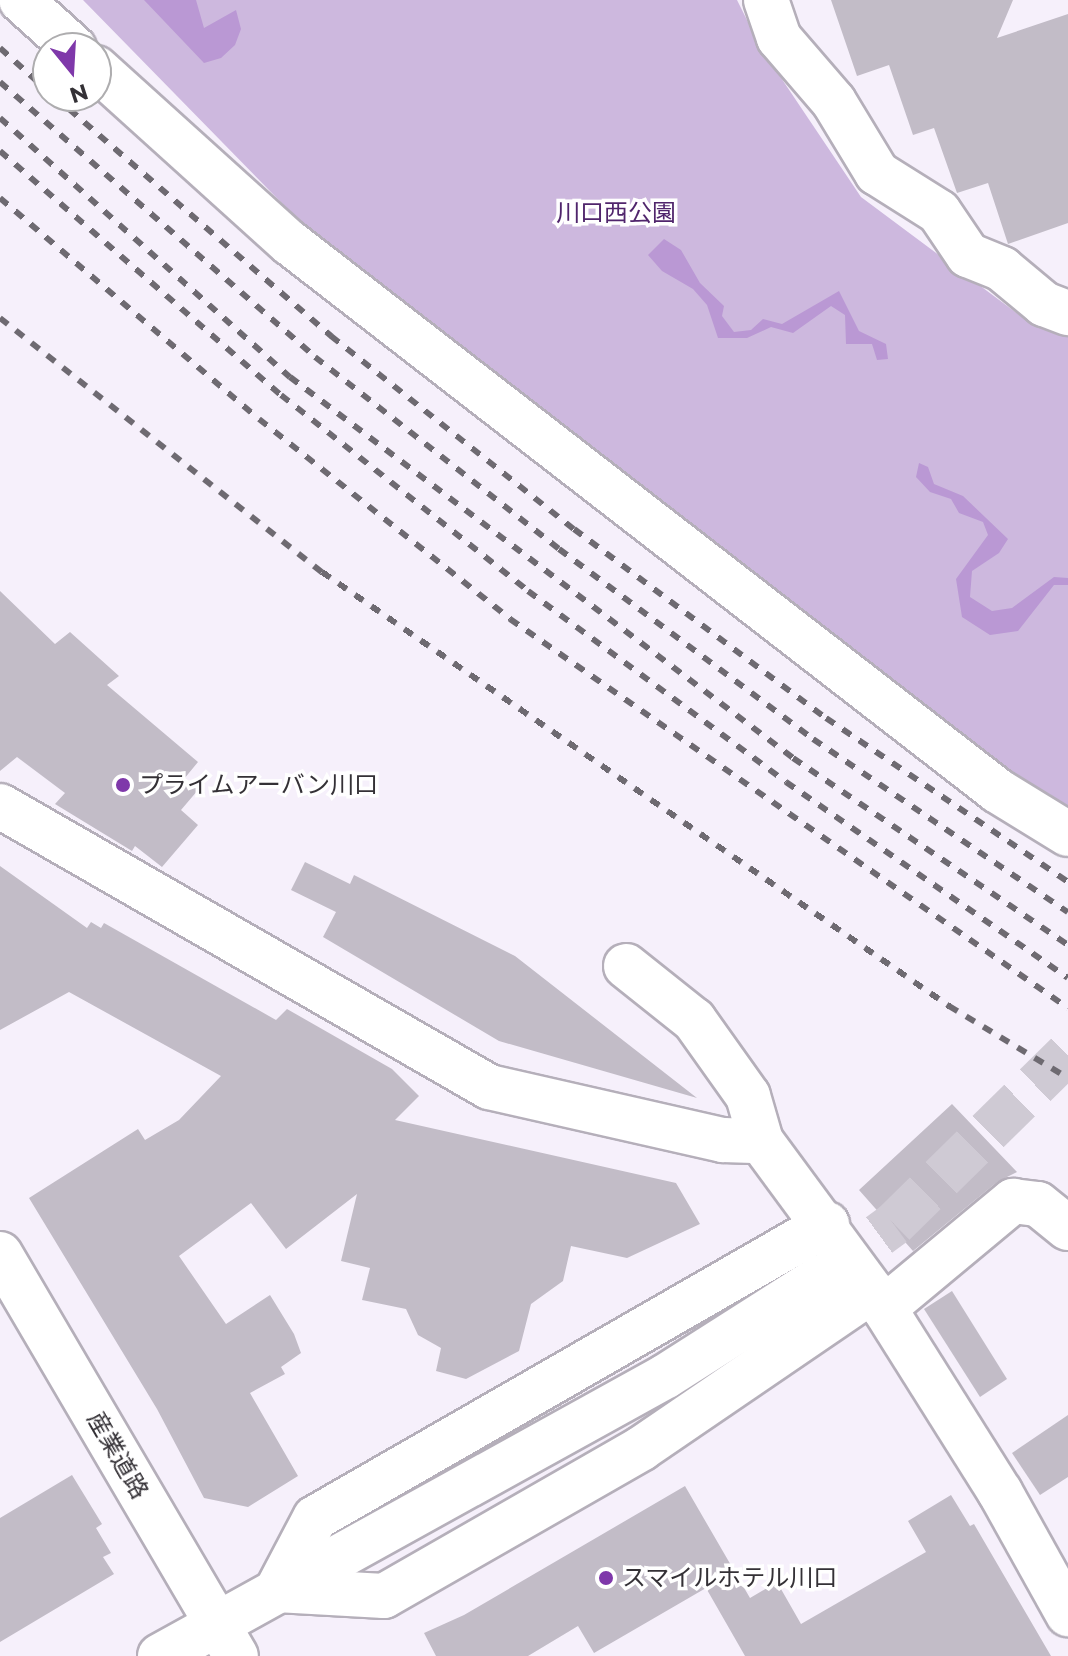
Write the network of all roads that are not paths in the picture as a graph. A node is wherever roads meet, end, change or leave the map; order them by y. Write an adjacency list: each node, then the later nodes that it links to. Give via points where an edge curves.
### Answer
1 (21, 0): 3 (street)
2 (766, 0): 5 (street, via 779,38 834,102 877,173 939,212 968,255 1002,269 1044,304)
3 (56, 32)
4 (112, 82): 7 (street, via 290,243 990,785)
5 (1068, 313)
6 (0, 806): 9 (street, via 489,1087 723,1140)
7 (1068, 834)
8 (626, 966): 9 (street, via 694,1020 748,1096)
9 (761, 1141): 10 (street)
10 (827, 1224): 14 (street); 15 (street, via 315,1518)
11 (1068, 1228): 14 (street, via 1038,1204 1013,1201)
12 (4, 1271): 17 (street, 産業道路)
13 (826, 1274): 15 (street, via 666,1376)
14 (878, 1300): 15 (street, via 642,1448 384,1596); 16 (street, via 1000,1492)
15 (277, 1590): 17 (street)
16 (1068, 1614)
17 (227, 1640): 18 (street)
18 (160, 1656)

